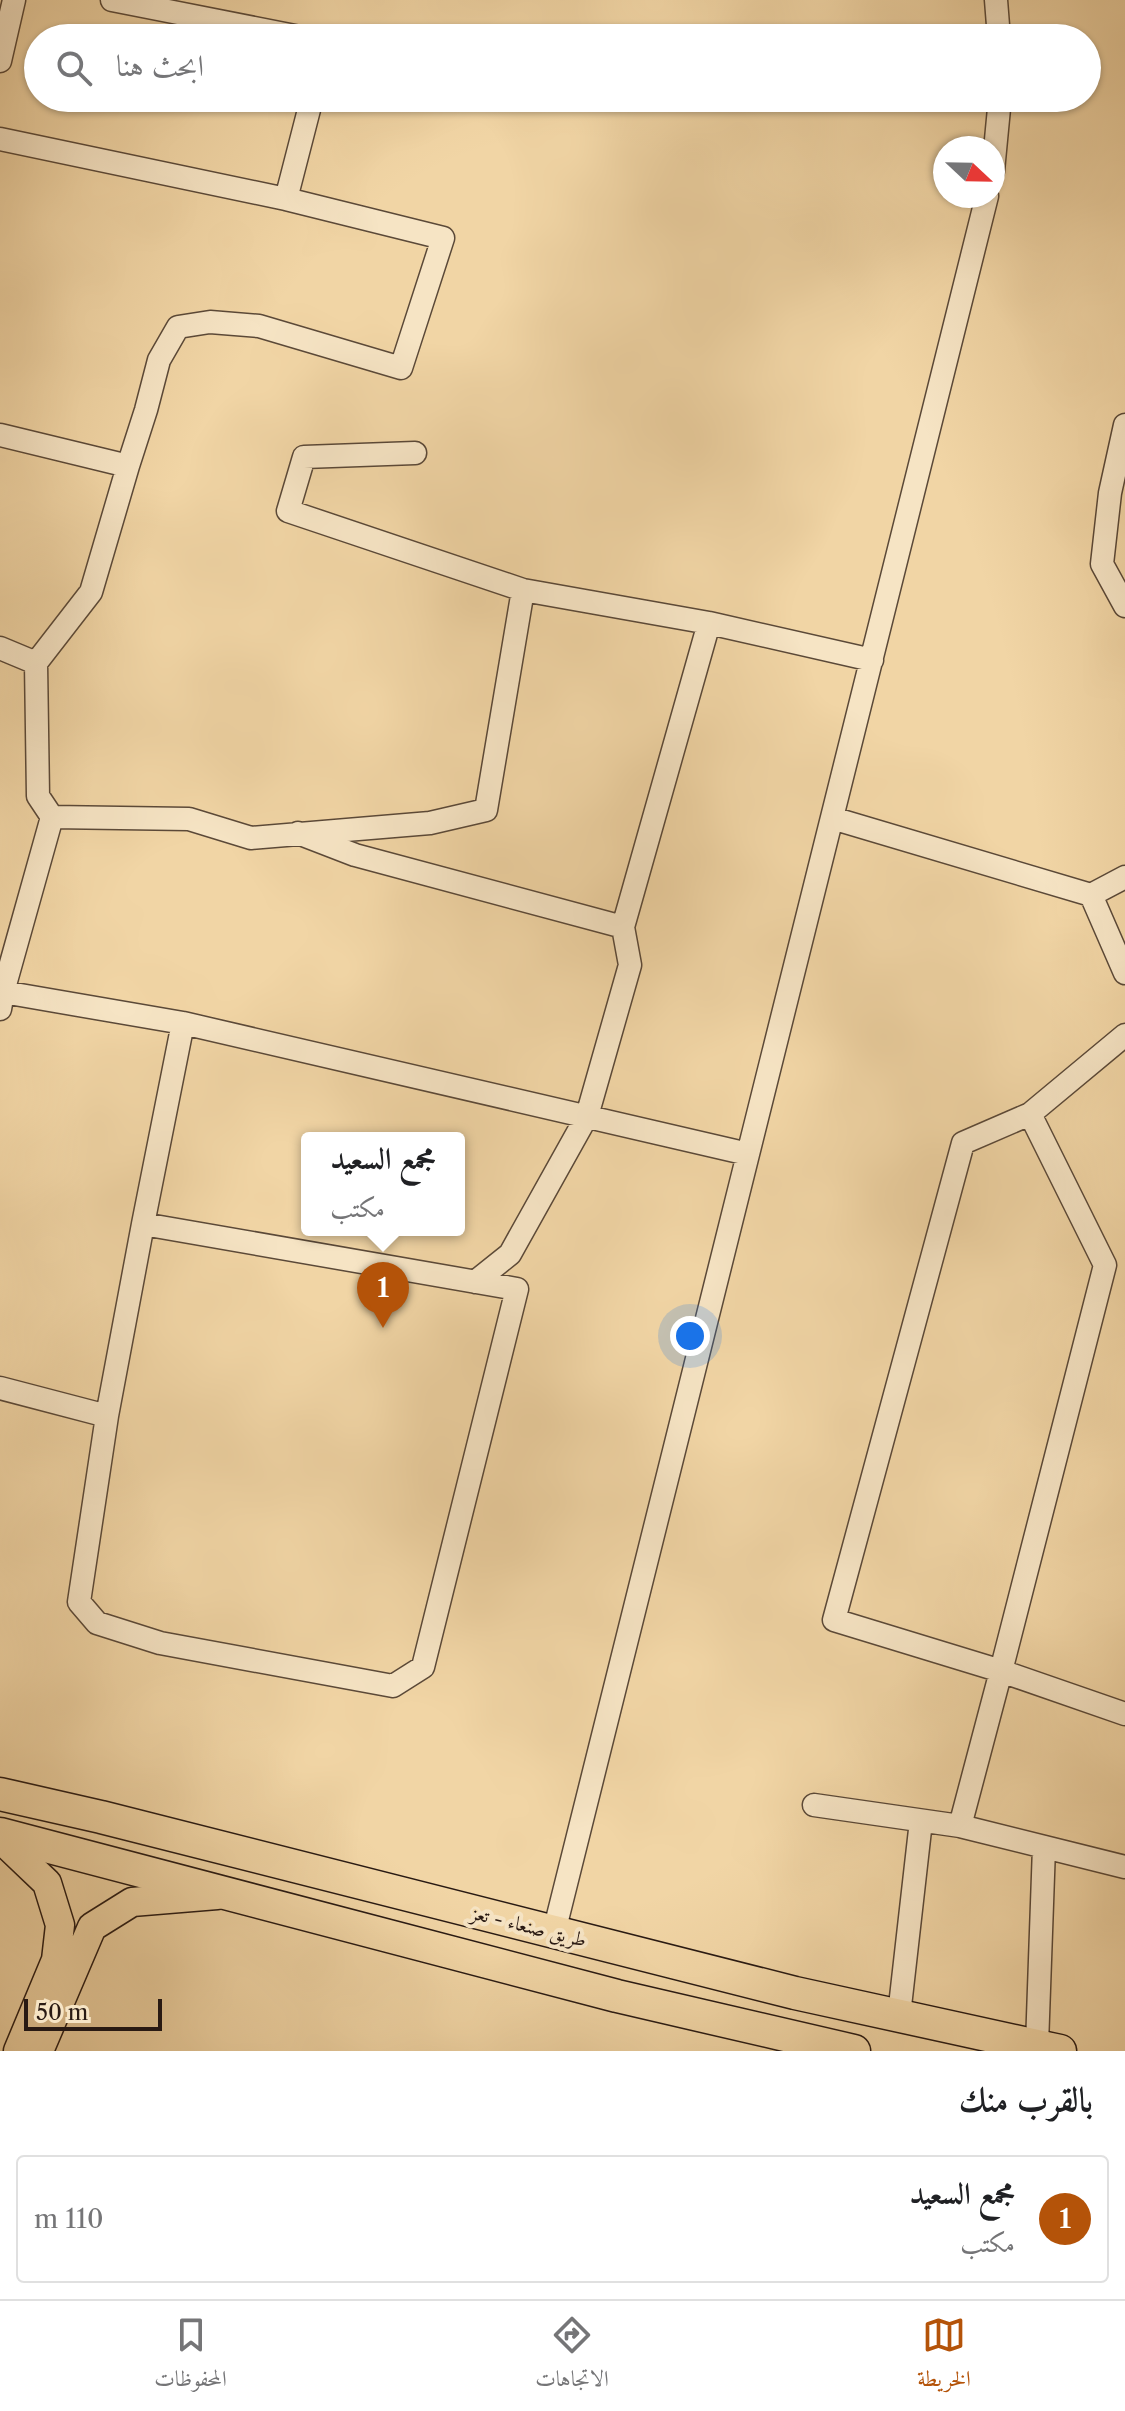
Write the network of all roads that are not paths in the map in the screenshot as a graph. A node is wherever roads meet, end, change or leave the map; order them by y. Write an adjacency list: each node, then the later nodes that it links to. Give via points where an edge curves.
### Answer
1 (14, 0): 6 (street)
2 (112, 0): 4 (street)
3 (996, 0): 5 (street)
4 (234, 24)
5 (998, 24)
6 (0, 61)
7 (308, 112): 11 (street)
8 (999, 112): 9 (street)
9 (996, 136)
10 (0, 139): 11 (street)
11 (286, 199): 16 (street, via 443,238 401,368 259,326 210,322 178,327 159,360)
12 (984, 208): 21 (street)
13 (1125, 425): 18 (street, via 1102,564)
14 (0, 435): 16 (street)
15 (415, 453): 17 (street, via 304,457 288,511)
16 (128, 466): 22 (street, via 91,592)
17 (523, 590): 19 (street); 25 (street, via 486,810 430,823)
18 (1125, 606)
19 (709, 623): 21 (street); 28 (street)
20 (0, 648): 22 (street)
21 (872, 660): 24 (street)
22 (36, 663): 23 (street, via 38,796)
23 (52, 817): 25 (street, via 189,819 251,838); 30 (street)
24 (832, 818): 27 (street); 35 (street)
25 (298, 833): 28 (street, via 355,855)
26 (1125, 877): 27 (street)
27 (1091, 895): 29 (street)
28 (623, 927): 34 (street, via 630,965)
29 (1125, 973)
30 (2, 1000): 31 (street)
31 (183, 1023): 34 (street); 36 (street)
32 (1125, 1035): 33 (street)
33 (1030, 1114): 40 (street, via 1105,1265); 40 (street, via 963,1143 834,1620)
34 (587, 1116): 35 (street); 37 (street, via 510,1254)
35 (748, 1154): 50 (street)
36 (143, 1224): 37 (street); 39 (street)
37 (475, 1282): 39 (street, via 517,1289 423,1667 393,1686 160,1643 97,1623 79,1602)
38 (0, 1388): 39 (street)
39 (107, 1416)
40 (1001, 1671): 41 (street); 45 (street)
41 (1125, 1714)
42 (0, 1794): 50 (highway, طريق صنعاء - تعز)
43 (814, 1805): 44 (street)
44 (921, 1821): 45 (street); 51 (street)
45 (960, 1826): 47 (street)
46 (0, 1836): 49 (highway); 54 (main road, via 47,1883 60,1925 56,1960)
47 (1044, 1847): 48 (street); 53 (street)
48 (1125, 1867)
49 (230, 1894): 52 (highway); 55 (main road, via 132,1902 92,1927)
50 (554, 1932): 51 (highway, طريق صنعاء - تعز)
51 (899, 2015): 53 (highway, طريق صنعاء - تعز)
52 (808, 2045): 56 (highway)
53 (1048, 2048)
54 (18, 2051)
55 (39, 2051)
56 (854, 2051)

